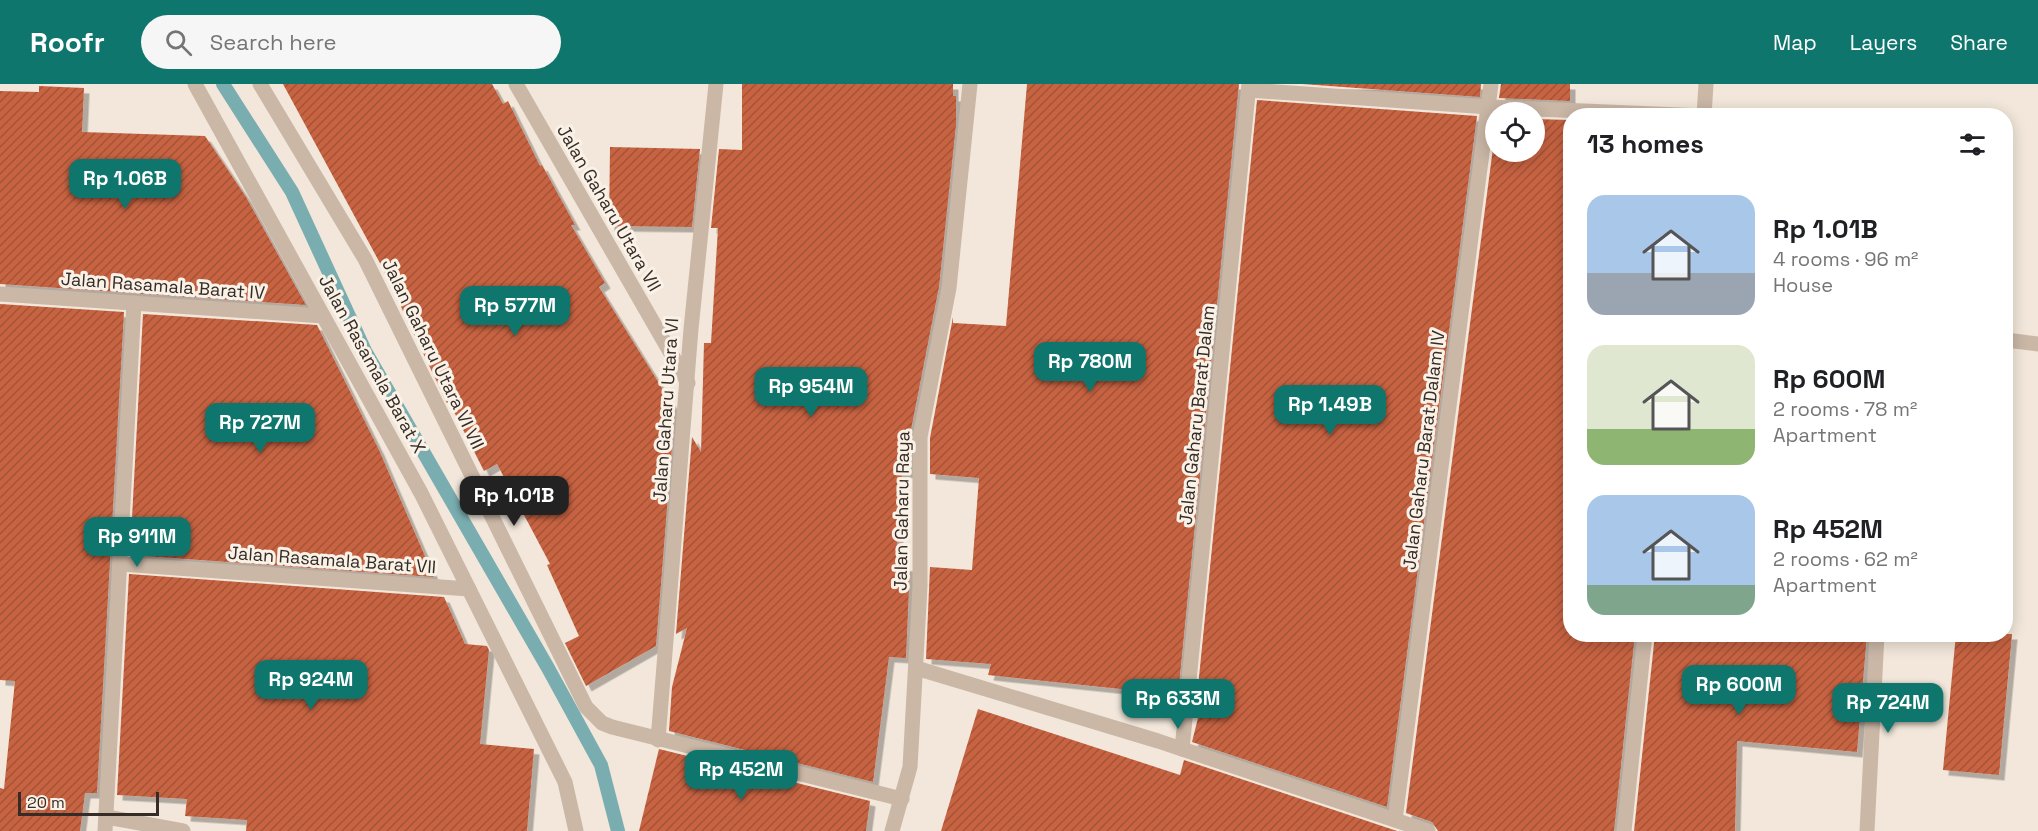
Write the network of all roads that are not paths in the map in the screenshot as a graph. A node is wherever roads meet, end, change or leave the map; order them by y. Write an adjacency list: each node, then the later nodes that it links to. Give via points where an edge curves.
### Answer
1 (195, 84): 17 (street, Jalan Rasamala Barat X)
2 (260, 84): 26 (street, Jalan Gaharu Utara VI VII, via 365,259 586,707 602,723)
3 (516, 84): 20 (street, Jalan Gaharu Utara VII)
4 (716, 84): 20 (street, Jalan Gaharu Utara VI)
5 (970, 84): 25 (street, Jalan Gaharu Raya, via 949,288 920,437)
6 (1491, 84): 9 (street, Jalan Gaharu Barat Dalam IV)
7 (1706, 84): 11 (street)
8 (1249, 87): 10 (street); 27 (street, Jalan Gaharu Barat Dalam)
9 (1489, 102)
10 (1485, 107)
11 (1704, 108)
12 (1545, 109): 13 (street)
13 (1563, 110)
14 (1485, 137): 29 (street, Jalan Gaharu Barat Dalam IV)
15 (0, 294): 16 (street, Jalan Rasamala Barat IV)
16 (134, 303): 17 (street, Jalan Rasamala Barat IV); 21 (street)
17 (323, 316): 22 (street, Jalan Rasamala Barat X)
18 (2013, 341): 19 (street)
19 (2038, 344)
20 (688, 383): 26 (street, Jalan Gaharu Utara VI)
21 (121, 564): 22 (street, Jalan Rasamala Barat VII); 30 (street)
22 (469, 589): 32 (street, Jalan Rasamala Barat X, via 565,782)
23 (1645, 642): 35 (street)
24 (1877, 642): 36 (street)
25 (916, 668): 27 (street); 28 (street, Jalan Gaharu Raya, via 910,767)
26 (658, 740): 28 (street, Jalan Gaharu Utara VI VII)
27 (1182, 749): 29 (street)
28 (902, 799): 33 (street, Jalan Gaharu Raya)
29 (1395, 820): 34 (street)
30 (106, 824): 31 (street)
31 (183, 831)
32 (576, 831)
33 (892, 831)
34 (1428, 831)
35 (1623, 831)
36 (1867, 831)

